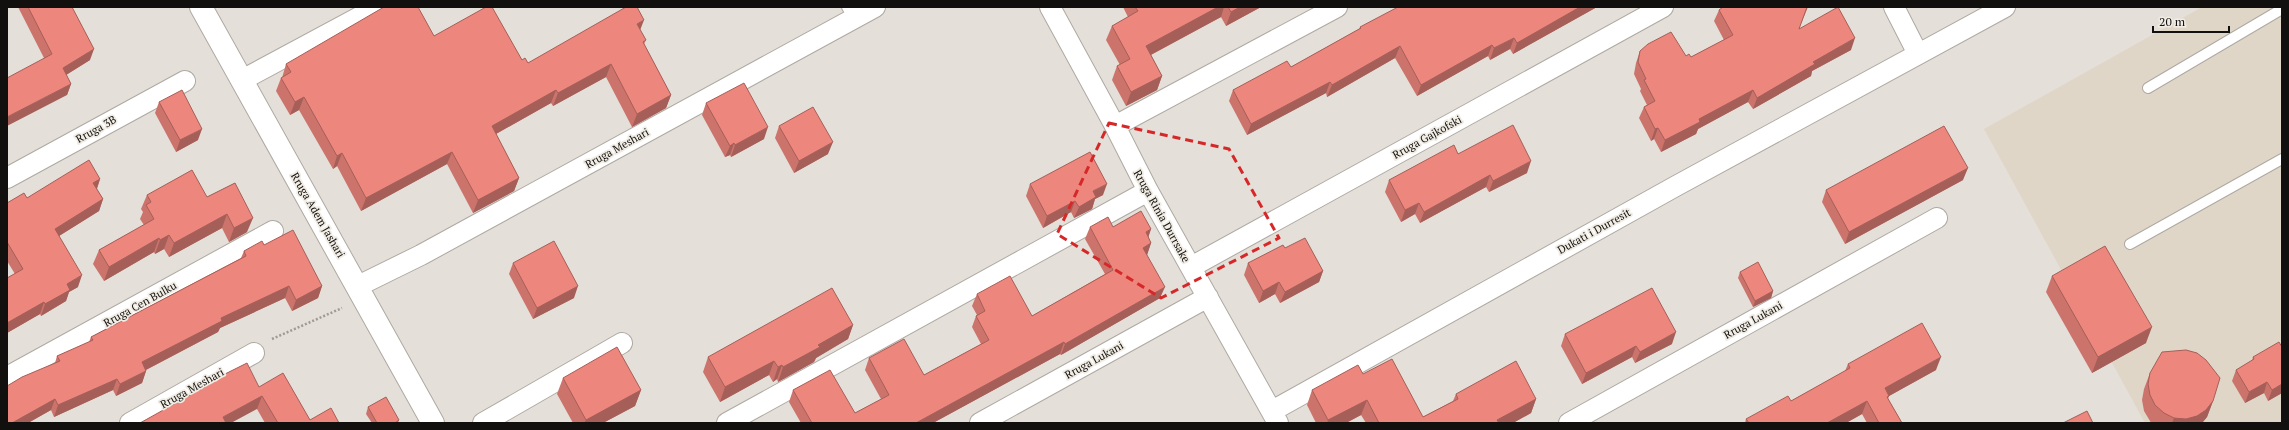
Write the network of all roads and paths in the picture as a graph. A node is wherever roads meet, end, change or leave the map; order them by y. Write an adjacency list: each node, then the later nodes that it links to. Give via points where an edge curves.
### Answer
1 (201, 7): 12 (street, Rruga Adem Jashari)
2 (378, 7): 12 (street)
3 (875, 7): 10 (street, Rruga Meshari)
4 (1050, 7): 15 (street, Rruga Rinia Durrsake)
5 (1337, 7): 15 (street)
6 (1663, 7): 22 (street, Rruga Gajkofski)
7 (1894, 7): 11 (street)
8 (2005, 7): 11 (street, Dukati i Durresit)
9 (2282, 9): 14 (lane)
10 (851, 13): 23 (street, Rruga Meshari)
11 (1918, 54): 28 (street, Dukati i Durresit, via 1676,186)
12 (242, 80): 23 (street, Rruga Adem Jashari)
13 (185, 81): 17 (street, Rruga 3B)
14 (2148, 88)
15 (1115, 126): 18 (street, Rruga Rinia Durrsake)
16 (2282, 159): 21 (lane)
17 (7, 178)
18 (1148, 191): 22 (street, Rruga Rinia Durrsake); 32 (street)
19 (1937, 218): 34 (street, Rruga Lukani)
20 (273, 231): 27 (street, Rruga Cen Bulku)
21 (2130, 244)
22 (1190, 267): 24 (street, Rruga Rinia Durrsake)
23 (361, 291): 26 (path, via 329,315 273,338); 30 (street, Rruga Adem Jashari)
24 (1208, 297): 28 (street, Rruga Rinia Durrsake); 33 (street, Rruga Lukani)
25 (622, 343): 31 (street)
26 (254, 353): 29 (street, Rruga Meshari)
27 (7, 377)
28 (1275, 417)
29 (130, 423)
30 (433, 423)
31 (483, 423)
32 (727, 423)
33 (980, 423)
34 (1569, 423)

